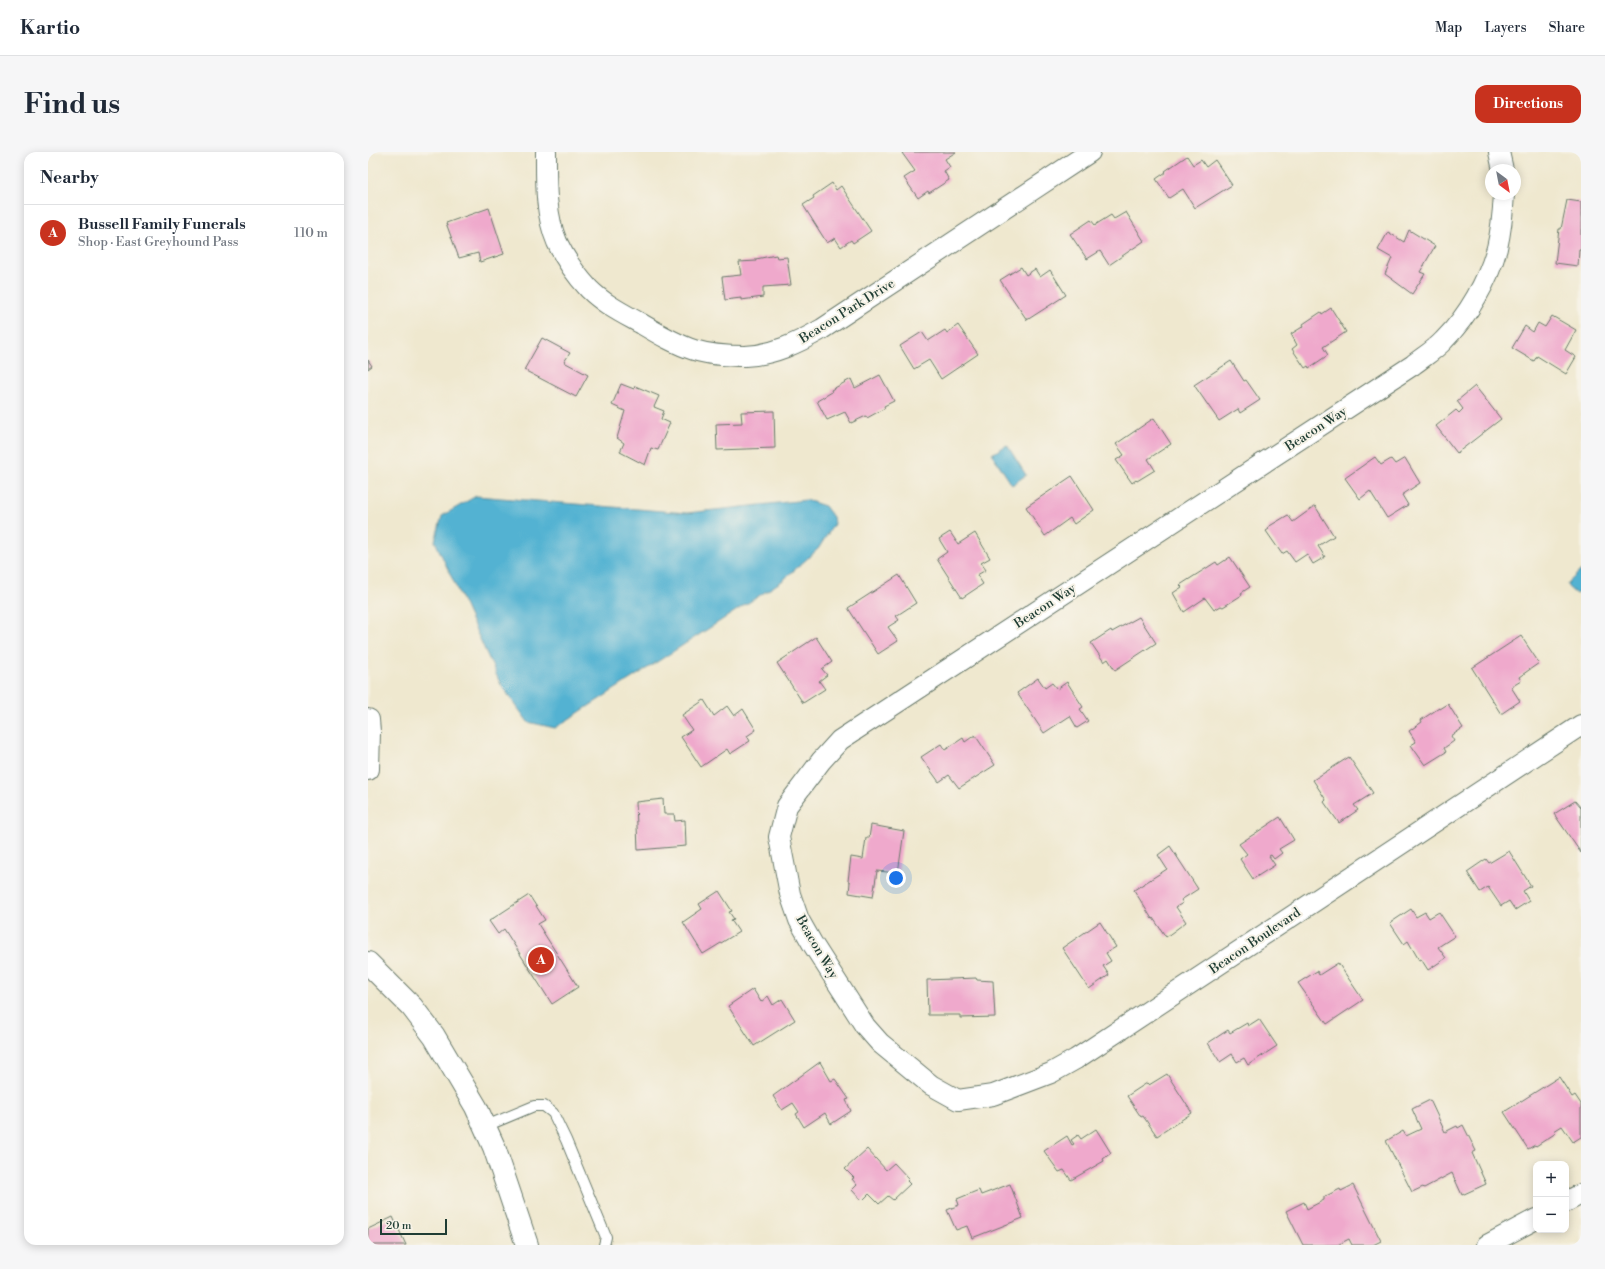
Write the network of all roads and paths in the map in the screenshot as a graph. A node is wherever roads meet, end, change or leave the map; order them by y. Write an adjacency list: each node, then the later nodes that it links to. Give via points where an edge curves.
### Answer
1 (546, 152): 2 (street, Beacon Park Drive, via 547,201 553,231 569,264 590,290 609,306 695,350 746,356 792,345 822,329)
2 (1090, 152)
3 (1499, 152): 4 (street)
4 (1502, 164)
5 (1503, 200): 10 (street, Beacon Way, via 1500,233 1490,268 1470,307 1440,344 1406,370 840,740 787,806 779,837 790,894 799,920 866,1026 880,1043)
6 (368, 720): 8 (street)
7 (1581, 725): 10 (street, Beacon Boulevard, via 1076,1060 1051,1073 993,1095 958,1100)
8 (368, 769)
9 (368, 963): 11 (street, via 412,1007 434,1036)
10 (916, 1072)
11 (486, 1126): 15 (street); 16 (lane, via 534,1106 544,1106 553,1113 606,1237)
12 (1581, 1194): 13 (street)
13 (1569, 1200)
14 (1533, 1221): 17 (street)
15 (527, 1245)
16 (604, 1245)
17 (1487, 1245)

